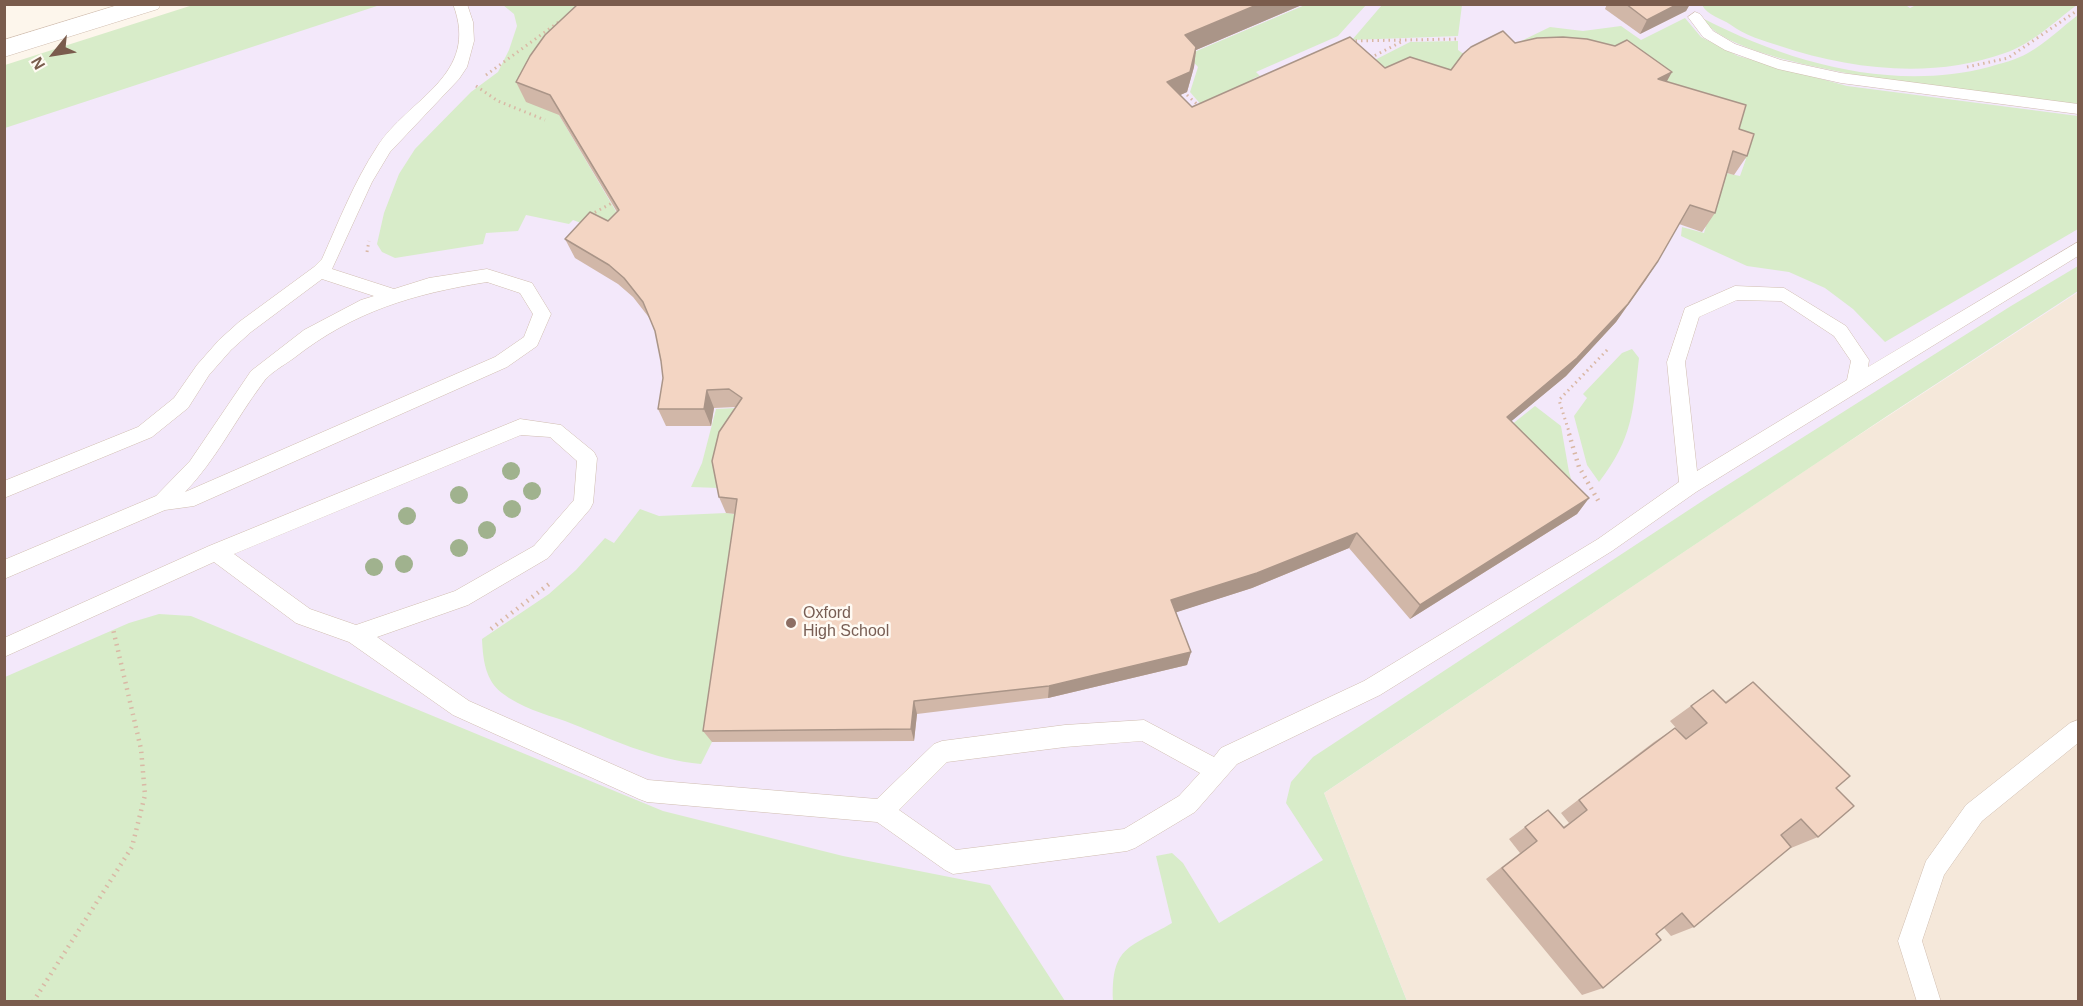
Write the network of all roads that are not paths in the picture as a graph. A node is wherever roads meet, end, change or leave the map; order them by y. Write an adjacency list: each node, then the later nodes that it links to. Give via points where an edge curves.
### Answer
1 (149, 4): 4 (street)
2 (460, 4): 7 (lane, via 467,21 468,45 462,63 384,148 364,182 337,248)
3 (1695, 17): 5 (lane, via 1708,34 1730,47 1778,64 1841,78)
4 (4, 49)
5 (2079, 109)
6 (2079, 248): 9 (lane)
7 (320, 272): 8 (lane); 11 (lane, via 245,327 203,370 181,403 145,432)
8 (394, 296): 12 (lane, via 367,305 310,335 257,376 197,467); 12 (lane, via 429,285 487,275 526,288 542,314 531,341 501,362 187,500)
9 (1855, 384): 10 (lane); 10 (lane, via 1860,360 1840,331 1784,295 1735,293 1691,314 1676,362)
10 (1689, 486): 18 (lane, via 1605,545 1372,688 1229,756)
11 (4, 490)
12 (163, 502): 14 (lane)
13 (216, 552): 15 (lane, via 303,616); 15 (lane, via 520,427 554,430 587,458 584,503 541,552 462,598); 16 (lane)
14 (4, 570)
15 (356, 635): 19 (lane, via 461,708 646,791)
16 (4, 648)
17 (2079, 730): 20 (lane, via 1974,813 1934,869 1911,941)
18 (1216, 770): 19 (lane, via 1144,730 1065,736 942,752); 19 (lane, via 1187,804 1127,840 953,862)
19 (881, 811)
20 (1929, 1002)

